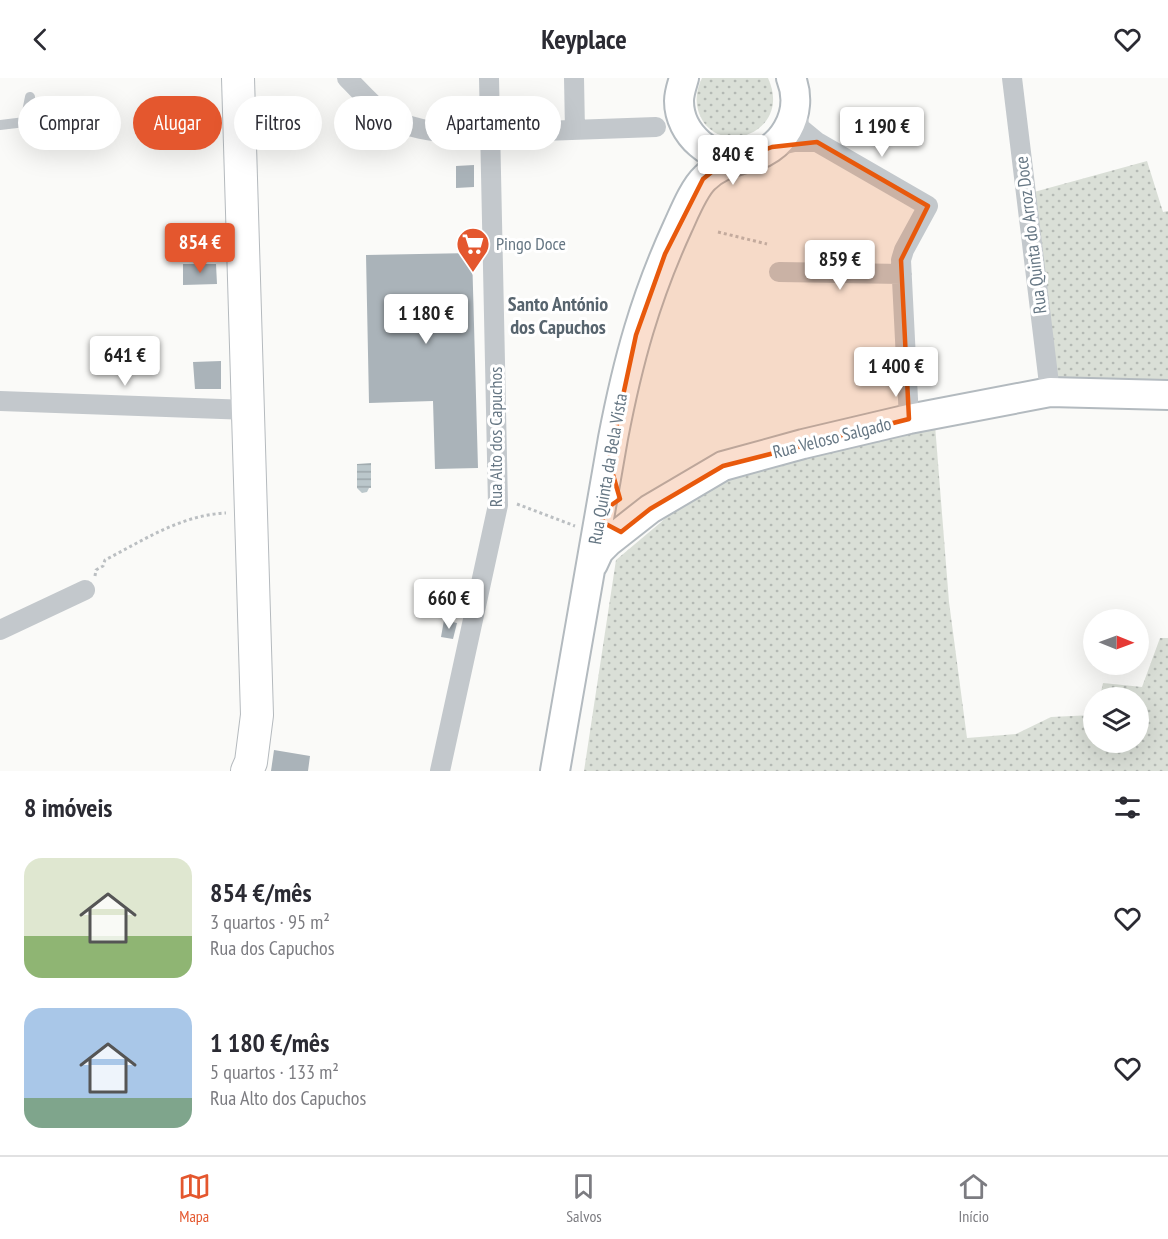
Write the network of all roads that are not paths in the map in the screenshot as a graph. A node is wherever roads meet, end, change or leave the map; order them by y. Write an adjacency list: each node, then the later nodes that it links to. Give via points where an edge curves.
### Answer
1 (238, 78): 26 (main road)
2 (347, 78): 12 (street, via 386,116)
3 (489, 78): 8 (street, Rua Alto dos Capuchos)
4 (574, 78): 14 (street)
5 (1016, 79): 23 (street, Rua Quinta do Arroz Doce)
6 (682, 89): 11 (street); 15 (street, via 680,110)
7 (796, 92): 16 (street, via 800,128); 17 (street, via 786,132)
8 (490, 96)
9 (18, 123): 10 (lane)
10 (0, 125)
11 (656, 127): 14 (street); 15 (street, via 675,129)
12 (425, 129)
13 (561, 130): 14 (street)
14 (575, 130)
15 (693, 137): 19 (street, via 712,153); 20 (street, via 702,159)
16 (817, 142): 17 (street); 22 (street, via 928,206 904,250)
17 (772, 147): 19 (street)
18 (491, 150): 33 (street, Rua Alto dos Capuchos, via 498,505)
19 (746, 158): 20 (street, via 718,166)
20 (703, 180): 28 (street, Rua Quinta da Bela Vista, via 679,224 647,300 623,385 609,461 614,488)
21 (779, 272): 22 (street)
22 (902, 274): 27 (street)
23 (1050, 392): 24 (street, Rua Veloso Salgado); 27 (street, Rua Veloso Salgado)
24 (1168, 395)
25 (0, 401): 26 (street)
26 (249, 411): 32 (main road, via 258,715)
27 (909, 419): 28 (street, Rua Veloso Salgado, via 723,466 650,509)
28 (610, 520): 29 (street, Rua Veloso Salgado)
29 (591, 567): 34 (street, Rua Quinta da Bela Vista)
30 (85, 590): 31 (street)
31 (0, 630)
32 (247, 771)
33 (440, 771)
34 (555, 771)

